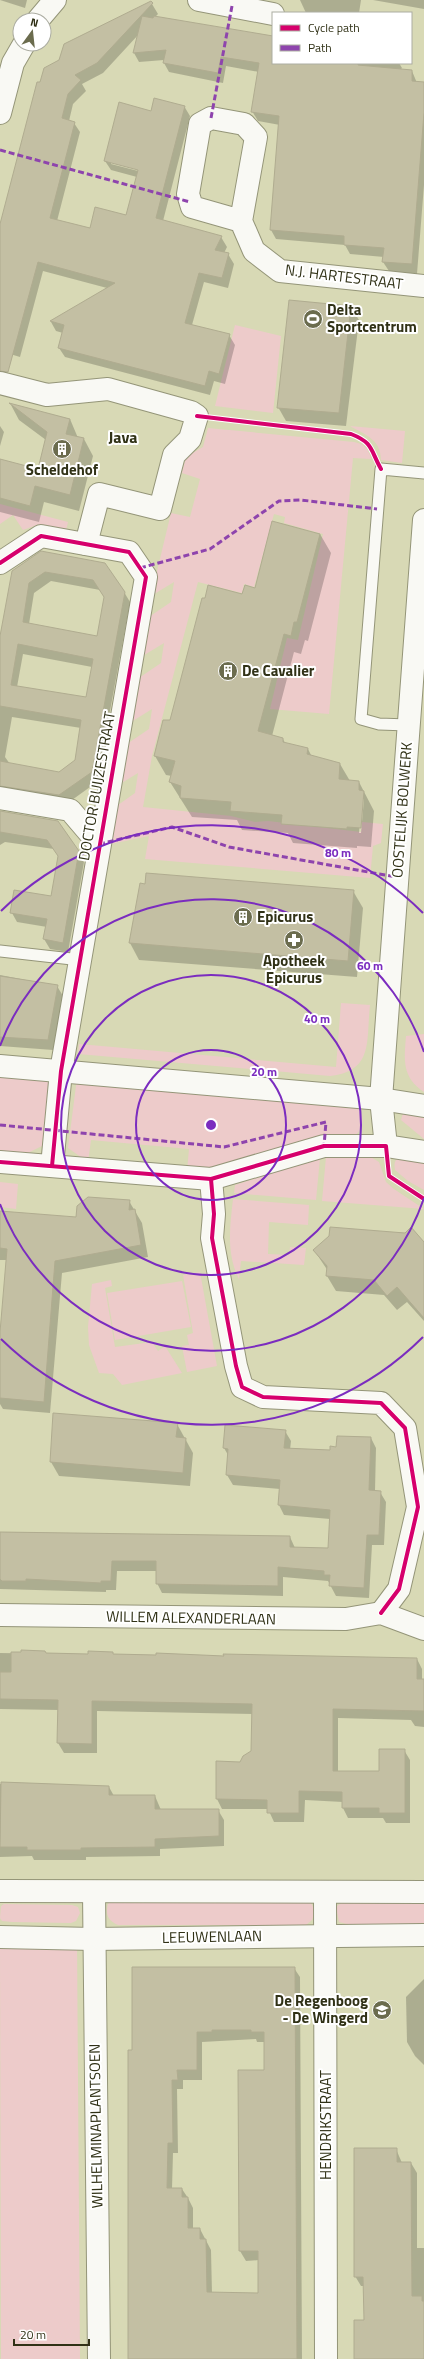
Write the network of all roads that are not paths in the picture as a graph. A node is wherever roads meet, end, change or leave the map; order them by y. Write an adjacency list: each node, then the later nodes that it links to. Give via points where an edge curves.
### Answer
1 (55, 0): 3 (street)
2 (199, 0): 4 (street)
3 (45, 12)
4 (272, 14)
5 (19, 52): 6 (street, via 13,63)
6 (0, 113)
7 (241, 221): 7 (street, via 192,207 188,194 200,124 212,118 244,124 256,137); 8 (street, N.J. HARTESTRAAT, via 254,251 280,271)
8 (424, 286)
9 (0, 383): 12 (street, via 47,395 108,389 198,416 190,439 174,455 160,509 99,494)
10 (424, 473): 14 (lane, via 381,469 361,719 379,724)
11 (424, 520): 14 (street, OOSTELIJK BOLWERK)
12 (86, 544): 13 (street, DOCTOR BUIJZESTRAAT, via 41,536); 16 (street, DOCTOR BUIJZESTRAAT, via 129,552 146,577)
13 (0, 563)
14 (408, 725): 21 (street, OOSTELIJK BOLWERK)
15 (0, 798): 16 (street, DOCTOR BUIJZESTRAAT, via 70,810)
16 (99, 844): 18 (street, DOCTOR BUIJZESTRAAT)
17 (0, 950): 18 (lane)
18 (81, 960): 20 (street, DOCTOR BUIJZESTRAAT)
19 (0, 1066): 20 (street)
20 (61, 1071): 21 (street); 26 (street, DOCTOR BUIJZESTRAAT)
21 (381, 1099): 22 (street); 23 (street, OOSTELIJK BOLWERK)
22 (424, 1106)
23 (386, 1146): 24 (street); 27 (street, via 324,1146)
24 (424, 1152)
25 (0, 1162): 26 (street)
26 (52, 1166): 27 (street)
27 (212, 1179): 28 (street, via 212,1238 242,1387 263,1397 381,1402 405,1428 418,1507 399,1589)
28 (381, 1613): 29 (street, WILLEM ALEXANDERLAAN, via 346,1619); 30 (street)
29 (0, 1615)
30 (424, 1630)
31 (0, 1891): 32 (street)
32 (94, 1892): 33 (street); 38 (street, WILHELMINAPLANTSOEN)
33 (326, 1892): 34 (street); 35 (street, HENDRIKSTRAAT)
34 (424, 1892)
35 (326, 1935): 36 (street, LEEUWENLAAN); 38 (street, LEEUWENLAAN); 40 (street, HENDRIKSTRAAT)
36 (424, 1935)
37 (0, 1937): 38 (street, LEEUWENLAAN)
38 (94, 1939): 39 (street, WILHELMINAPLANTSOEN)
39 (99, 2359)
40 (326, 2359)

